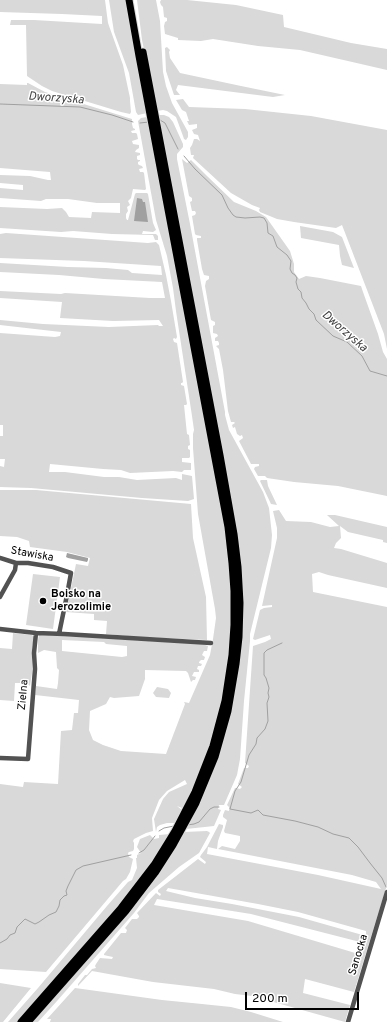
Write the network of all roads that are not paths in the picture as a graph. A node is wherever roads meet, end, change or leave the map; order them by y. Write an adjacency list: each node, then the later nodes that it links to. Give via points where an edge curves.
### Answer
1 (129, 0): 3 (main road)
2 (132, 0): 3 (main road, via 149,83)
3 (156, 135): 12 (main road, via 228,498 240,591 238,652 221,738 202,788)
4 (0, 558): 5 (street, Stawiska)
5 (16, 563): 6 (street, via 16,570); 9 (street, Stawiska, via 53,567 71,573)
6 (0, 598)
7 (0, 629): 8 (street)
8 (36, 633): 9 (street); 11 (street, Zielna, via 28,759)
9 (59, 634): 10 (street)
10 (211, 643)
11 (0, 758)
12 (174, 839): 14 (main road, via 121,908); 15 (main road, via 160,866 130,906)
13 (387, 892): 16 (street, Sanocka)
14 (21, 1022)
15 (28, 1022)
16 (348, 1022)

